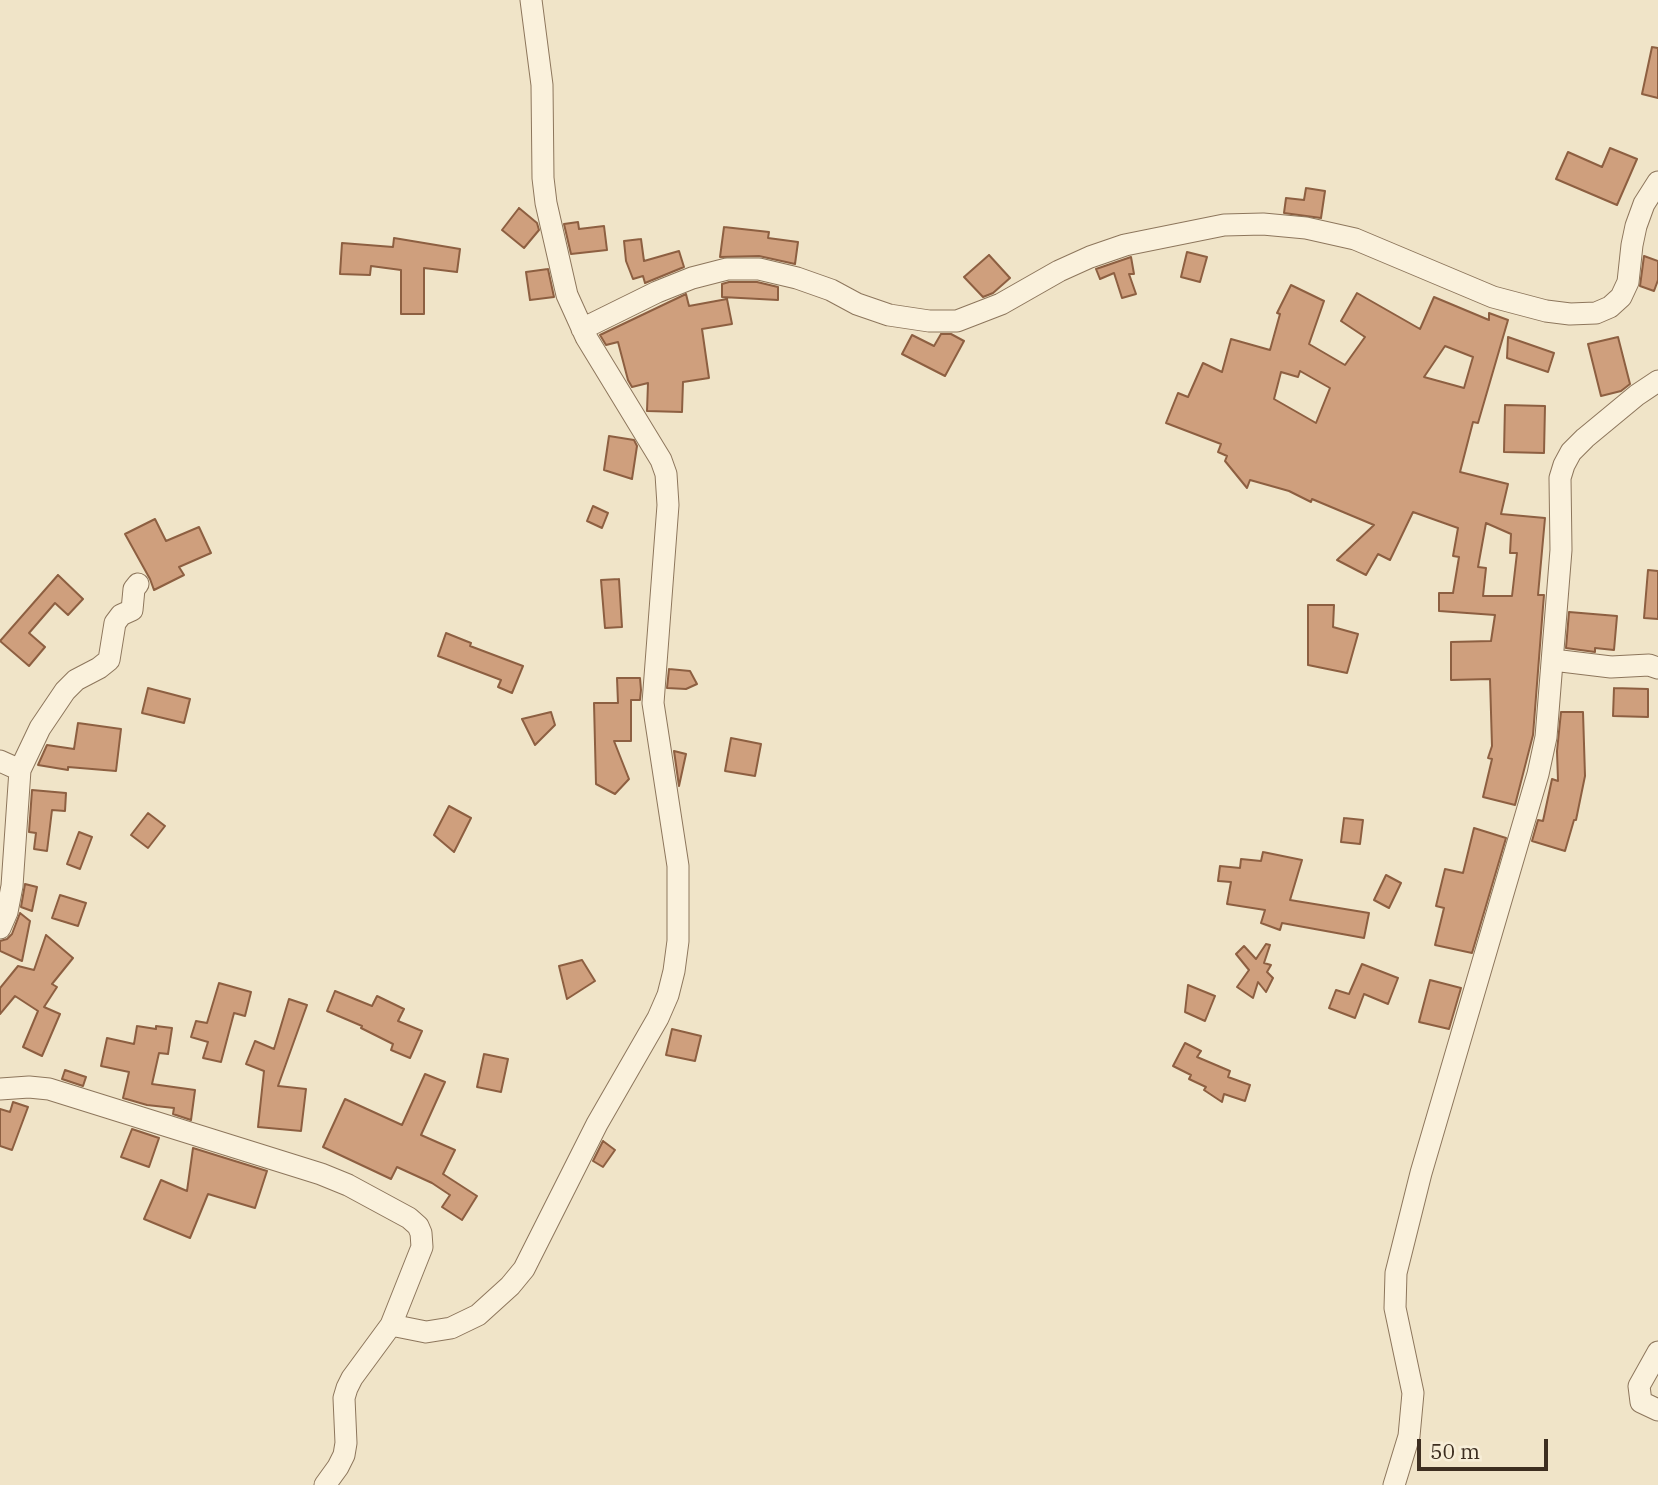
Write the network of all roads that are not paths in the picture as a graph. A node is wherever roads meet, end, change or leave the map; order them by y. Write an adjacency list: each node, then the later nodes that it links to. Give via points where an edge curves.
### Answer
1 (531, 0): 3 (street, via 542,85 546,203 567,295)
2 (1658, 182): 3 (street, via 1636,226 1625,290 1610,307 1596,313 1546,311 1493,297 1355,239 1263,224 1224,225 1125,245 1059,271 1001,304 957,321 890,315 797,278 760,269 727,269 657,292)
3 (582, 329): 12 (street, via 661,460 668,488 653,702 678,866 674,971 658,1018 524,1269 478,1315 451,1328 426,1332)
4 (1658, 381): 6 (street, via 1585,438 1564,465)
5 (138, 584): 9 (street, via 132,610 115,623 110,660 65,691)
6 (1553, 660): 7 (street); 16 (street, via 1538,774 1428,1147 1396,1273 1395,1308 1413,1393 1409,1436)
7 (1658, 668)
8 (0, 761): 9 (street)
9 (20, 770): 10 (street, via 12,886)
10 (0, 928)
11 (0, 1088): 12 (street, via 48,1089 321,1174 409,1218 422,1233 422,1247)
12 (391, 1325): 15 (street, via 346,1388 344,1455)
13 (1658, 1352): 14 (street, via 1639,1385 1641,1402)
14 (1658, 1410)
15 (325, 1485)
16 (1394, 1485)

